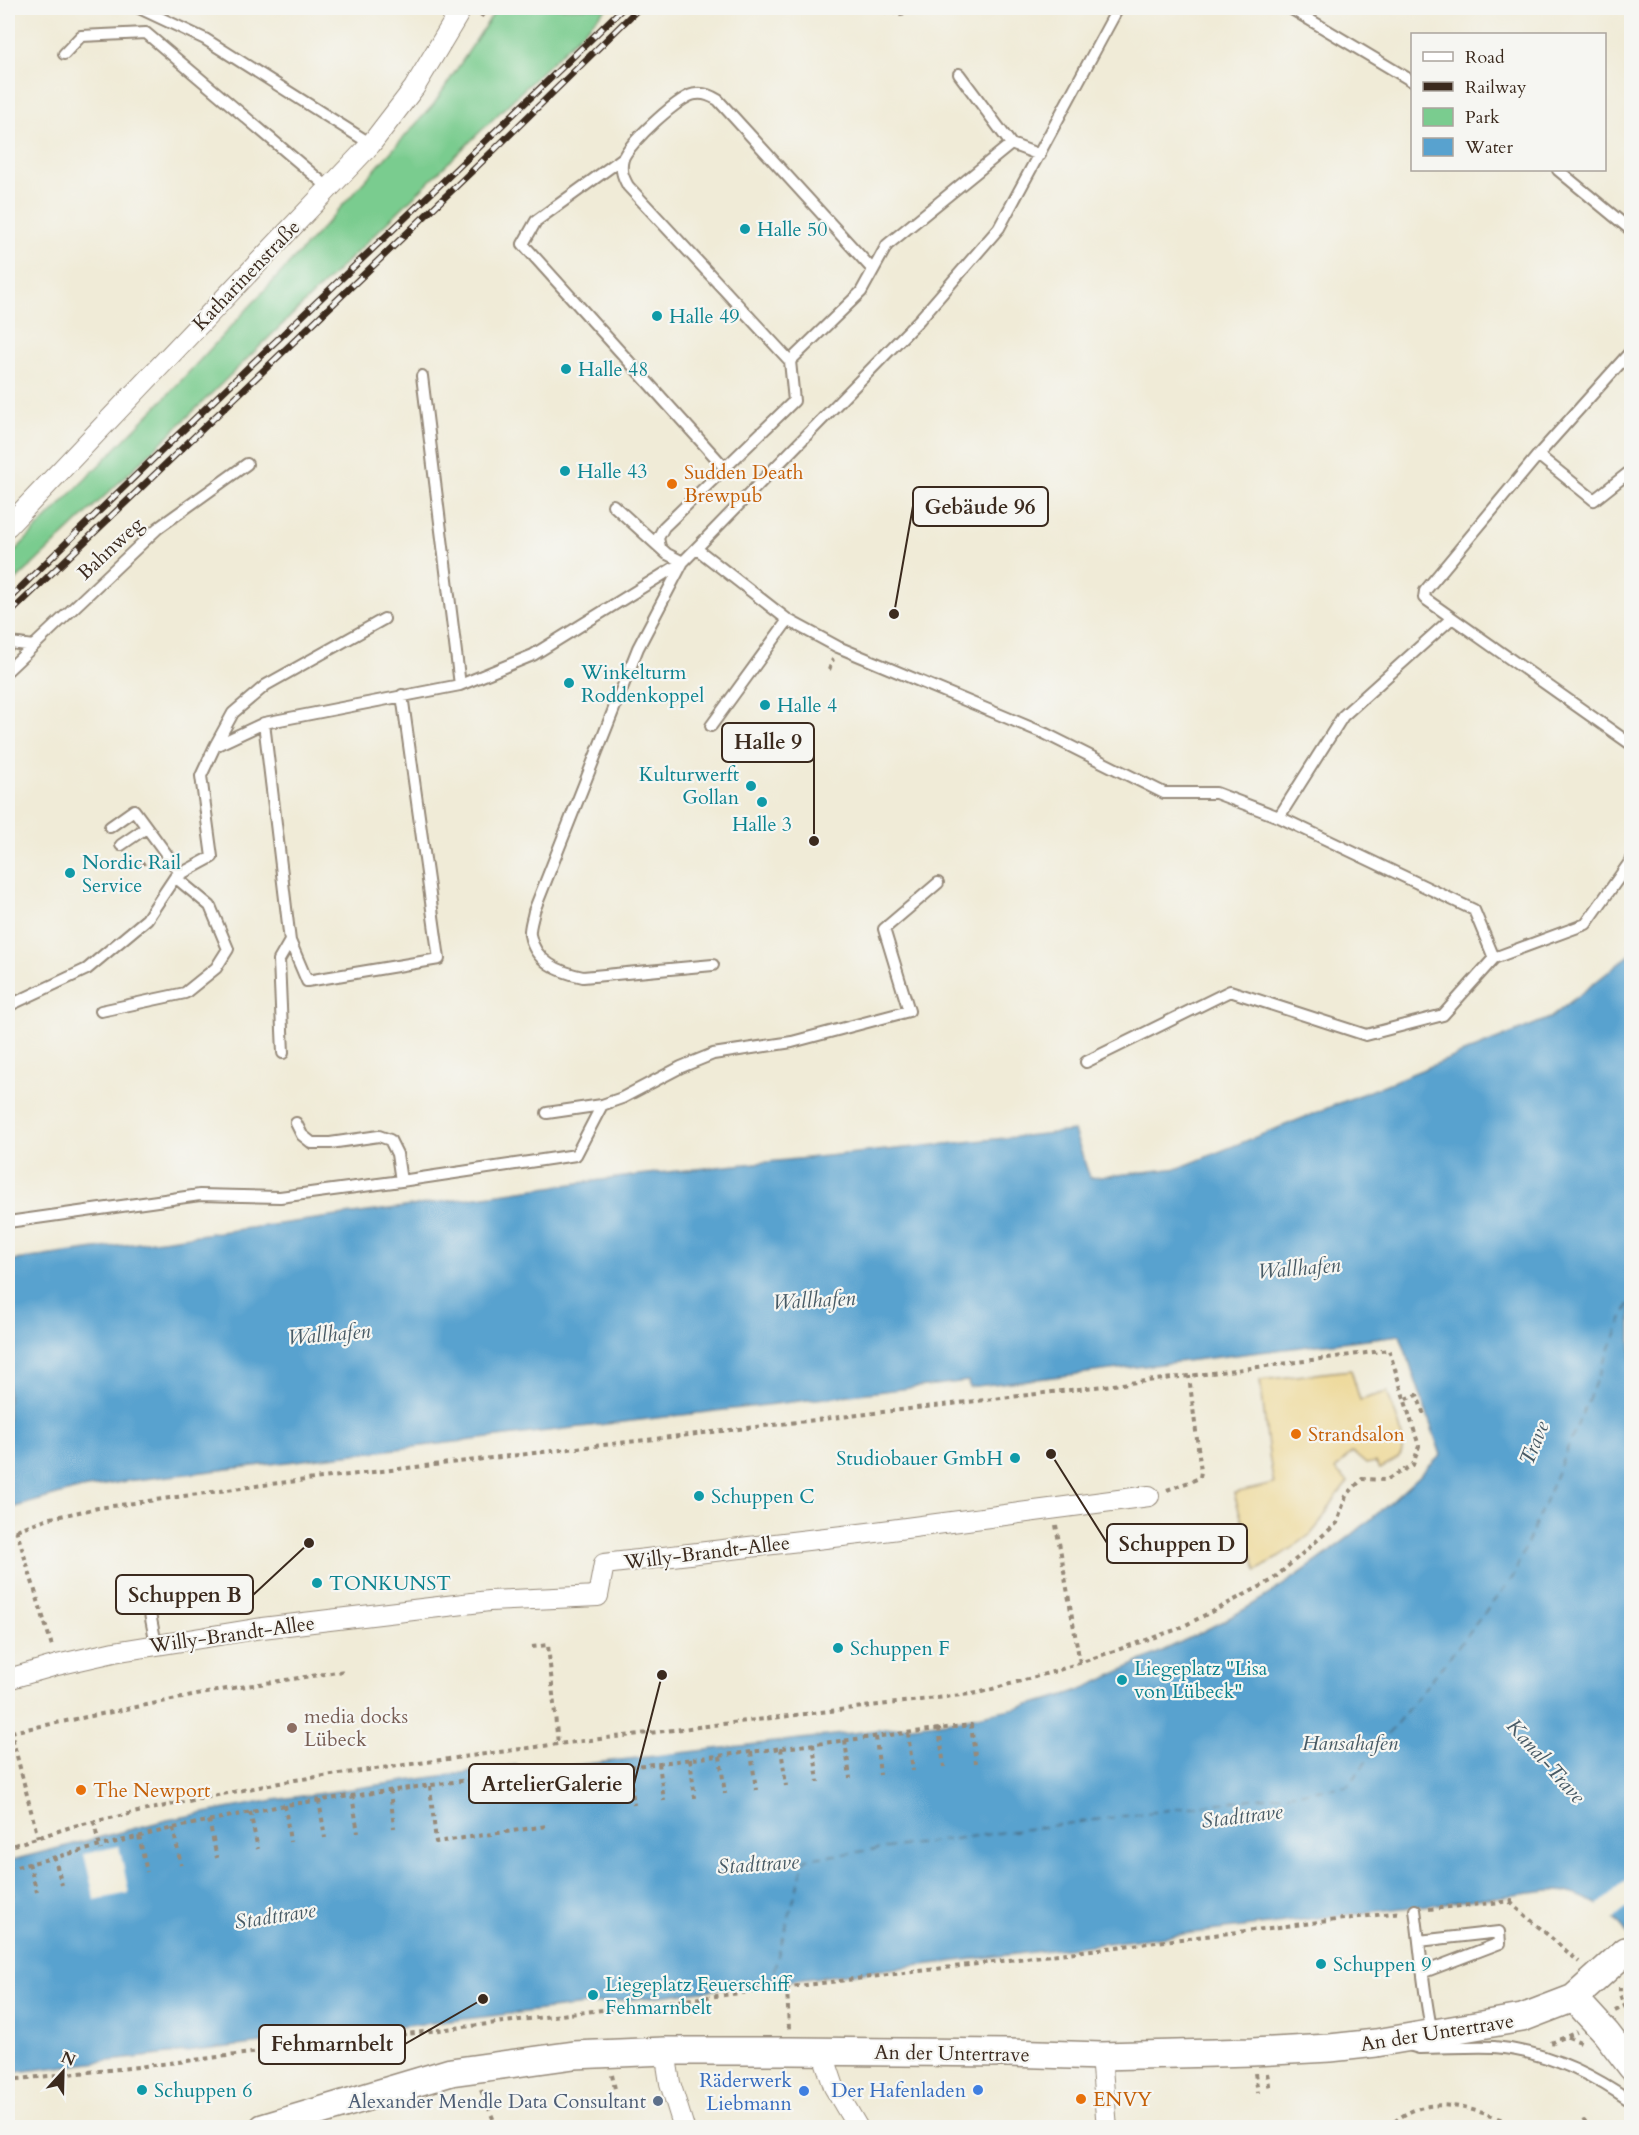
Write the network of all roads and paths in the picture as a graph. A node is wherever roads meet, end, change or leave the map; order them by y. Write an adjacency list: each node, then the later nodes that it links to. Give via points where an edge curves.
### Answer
1 (139, 8): 10 (lane, via 205,39)
2 (462, 8): 10 (street, Katharinenstraße, via 414,88)
3 (855, 8): 4 (path, via 900,14)
4 (930, 8)
5 (1119, 8): 12 (lane)
6 (1290, 8): 9 (lane)
7 (64, 54): 15 (lane, via 81,36 146,33)
8 (959, 74): 11 (lane)
9 (1411, 80)
10 (371, 144): 15 (street, Katharinenstraße)
11 (1011, 144): 12 (lane); 17 (lane, via 887,245)
12 (1040, 155): 28 (lane, via 999,228 920,319)
13 (623, 158): 17 (lane, via 631,144 683,99 694,93 708,95 718,100); 19 (lane, via 621,173 628,186); 23 (lane, via 536,220 523,244)
14 (1559, 171): 16 (lane)
15 (329, 188): 26 (street, Katharinenstraße)
16 (1632, 231)
17 (873, 270): 19 (lane, via 861,292)
18 (1632, 350): 21 (lane)
19 (790, 361): 23 (lane, via 794,401)
20 (422, 376): 36 (lane)
21 (1538, 454): 24 (lane, via 1594,500); 30 (lane, via 1425,591 1424,598)
22 (247, 464): 34 (lane, Bahnweg, via 158,528)
23 (725, 468): 27 (lane, via 664,527 658,538)
24 (1632, 470)
25 (613, 505): 27 (lane)
26 (8, 526)
27 (660, 547): 29 (lane)
28 (696, 549): 29 (lane); 32 (lane)
29 (683, 562): 36 (lane, via 533,655); 51 (lane, via 638,648 534,911 530,934 539,956 551,967 583,977)
30 (1452, 618): 40 (lane); 42 (lane, via 1343,716)
31 (384, 620): 41 (lane, via 266,685 233,713)
32 (789, 620): 39 (lane); 42 (lane, via 838,647 1046,735 1164,793 1216,792)
33 (8, 646): 34 (lane)
34 (33, 646): 35 (lane, Bahnweg)
35 (8, 670)
36 (460, 685): 37 (lane)
37 (402, 695): 38 (lane); 49 (lane, via 440,959 307,981)
38 (264, 723): 41 (lane); 49 (lane)
39 (711, 726)
40 (1632, 745)
41 (214, 747): 47 (lane, via 201,776 212,857)
42 (1279, 817): 50 (lane, via 1474,910)
43 (110, 827): 44 (lane, via 134,810)
44 (146, 828): 45 (lane); 47 (lane)
45 (121, 844)
46 (1632, 859): 50 (lane, via 1586,924)
47 (178, 875): 52 (lane, via 147,919 87,969); 53 (lane, via 210,906 228,949 216,968 185,993)
48 (938, 883): 56 (lane, via 884,929 909,1011 792,1042 713,1054)
49 (290, 941): 54 (lane, via 279,960)
50 (1494, 958): 55 (lane, via 1443,1015 1366,1035 1230,991)
51 (713, 965)
52 (8, 1006)
53 (101, 1011)
54 (283, 1053)
55 (1086, 1062)
56 (602, 1105): 57 (lane); 59 (lane, via 576,1155)
57 (547, 1113)
58 (296, 1123): 59 (lane, via 312,1143 379,1136 390,1140 397,1154)
59 (401, 1181): 60 (lane, via 280,1197 200,1195)
60 (8, 1222)
61 (1189, 1376): 64 (path, via 1200,1478)
62 (1406, 1400): 63 (path, via 1417,1395 1423,1412)
63 (1426, 1410)
64 (1149, 1496): 65 (street, Willy-Brandt-Allee)
65 (1053, 1510): 68 (street, Willy-Brandt-Allee, via 604,1564 598,1596 489,1601); 70 (path)
66 (16, 1529): 71 (path)
67 (148, 1604): 68 (lane)
68 (156, 1644): 71 (street, Willy-Brandt-Allee)
69 (532, 1647): 80 (path, via 548,1645)
70 (1080, 1663)
71 (57, 1665): 73 (street, Willy-Brandt-Allee)
72 (344, 1671): 76 (path, via 227,1689)
73 (8, 1679)
74 (8, 1721): 76 (path)
75 (939, 1728): 77 (path); 87 (path, via 971,1725); 89 (path)
76 (10, 1732): 113 (path)
77 (908, 1733): 78 (path); 90 (path)
78 (876, 1737): 79 (path); 91 (path)
79 (845, 1740): 81 (path); 92 (path)
80 (558, 1744)
81 (813, 1744): 82 (path); 93 (path)
82 (782, 1748): 83 (path); 95 (path)
83 (751, 1752): 84 (path); 97 (path)
84 (720, 1756): 85 (path); 98 (path)
85 (690, 1759): 86 (path); 100 (path)
86 (659, 1763): 88 (path); 102 (path)
87 (976, 1763)
88 (629, 1767): 94 (path, via 513,1781 512,1774); 104 (path)
89 (944, 1767)
90 (913, 1771)
91 (880, 1775)
92 (850, 1778)
93 (818, 1782)
94 (429, 1786): 96 (path); 108 (path, via 436,1842)
95 (786, 1786)
96 (390, 1790): 99 (path); 110 (path)
97 (756, 1790)
98 (725, 1794)
99 (352, 1795): 101 (path); 111 (path)
100 (695, 1798)
101 (319, 1800): 103 (path); 114 (path)
102 (664, 1801)
103 (285, 1805): 105 (path); 116 (path)
104 (634, 1805)
105 (250, 1812): 106 (path); 118 (path)
106 (209, 1820): 109 (path); 121 (path)
107 (94, 1821): 119 (path, bridge)
108 (547, 1826)
109 (173, 1828): 112 (path); 123 (path)
110 (394, 1828)
111 (358, 1833)
112 (139, 1836): 115 (path); 125 (path)
113 (38, 1838)
114 (325, 1838)
115 (115, 1841): 117 (path); 120 (path)
116 (290, 1842)
117 (116, 1847)
118 (258, 1849)
119 (101, 1850)
120 (54, 1856): 122 (path); 126 (path)
121 (217, 1858)
122 (28, 1863): 124 (path); 128 (path)
123 (181, 1865)
124 (8, 1869)
125 (147, 1872)
126 (62, 1885)
127 (8, 1887): 129 (path)
128 (37, 1892)
129 (12, 1899)
130 (1415, 1910): 131 (lane); 133 (path, via 1511,1901); 136 (path)
131 (1419, 1941): 134 (lane); 134 (lane, via 1499,1932 1500,1943)
132 (1626, 1951): 137 (main road, An der Untertrave)
133 (1574, 1957)
134 (1424, 1972): 141 (lane)
135 (1620, 1981): 138 (path)
136 (787, 1988): 146 (path); 153 (path)
137 (1574, 1998): 140 (main road); 141 (main road, An der Untertrave, via 1522,2018)
138 (1625, 2006): 139 (path); 140 (path)
139 (1632, 2016)
140 (1596, 2022): 148 (path, via 1547,2045); 150 (main road)
141 (1432, 2032): 143 (main road, An der Untertrave)
142 (1482, 2032): 144 (lane)
143 (1392, 2040): 144 (lane, via 1419,2048); 149 (main road, An der Untertrave, via 1330,2048)
144 (1487, 2048): 148 (lane)
145 (665, 2051): 146 (main road, An der Untertrave); 151 (main road, An der Untertrave, via 574,2055); 158 (street)
146 (790, 2051): 147 (main road, An der Untertrave)
147 (822, 2051): 149 (main road, An der Untertrave); 159 (street, via 834,2087)
148 (1541, 2055): 155 (lane, via 1584,2072)
149 (1101, 2056): 160 (street)
150 (1632, 2067)
151 (472, 2068): 156 (main road, An der Untertrave); 157 (path)
152 (8, 2080): 153 (path)
153 (16, 2080): 154 (path)
154 (8, 2095)
155 (1632, 2102)
156 (263, 2127)
157 (497, 2127)
158 (684, 2127)
159 (858, 2127)
160 (1107, 2127)
161 (1388, 2127): 162 (path, via 1404,2113 1434,2104 1462,2107)
162 (1525, 2127)
163 (1576, 2127): 164 (path, via 1584,2121)
164 (1589, 2127)

